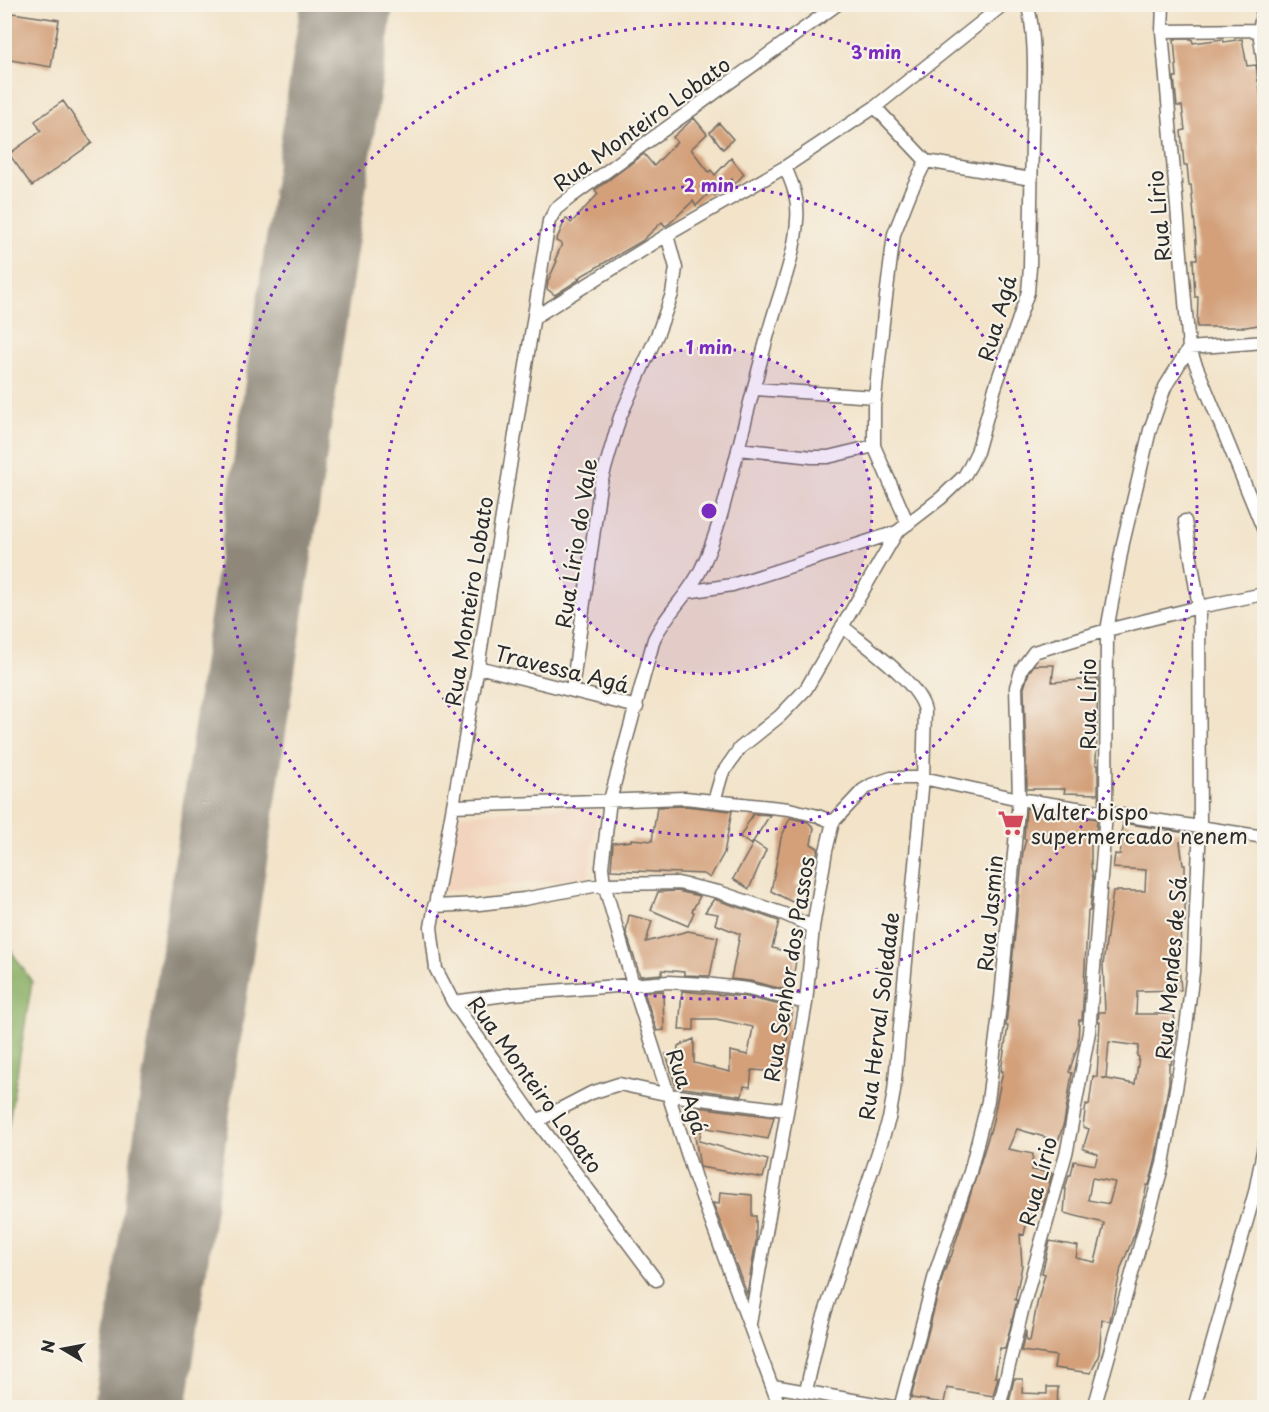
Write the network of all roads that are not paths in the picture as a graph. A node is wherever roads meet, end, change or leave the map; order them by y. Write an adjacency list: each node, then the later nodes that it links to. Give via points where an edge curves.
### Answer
1 (838, 4): 14 (street, Rua Monteiro Lobato, via 556,209 549,221)
2 (1004, 4): 9 (street)
3 (1026, 4): 12 (street, Rua Agá, via 1032,40)
4 (1163, 4): 6 (street, Rua Lírio)
5 (1263, 4): 7 (street)
6 (1162, 31): 7 (street); 16 (street, Rua Lírio)
7 (1262, 31): 8 (street)
8 (1264, 66)
9 (875, 107): 10 (street); 11 (street)
10 (926, 161): 12 (street); 18 (street, via 894,234)
11 (785, 167): 13 (street); 17 (street, Rua Agá, via 795,188 796,228)
12 (1031, 179): 22 (street, Rua Agá, via 1028,292 977,452 964,476)
13 (667, 235): 14 (street); 31 (street, Rua Lírio do Vale, via 676,268 672,294 620,417 600,486)
14 (535, 316): 30 (street, Rua Monteiro Lobato)
15 (1264, 342): 16 (street)
16 (1189, 348): 23 (street); 29 (street, Rua Lírio, via 1165,387 1150,430)
17 (755, 389): 18 (street); 20 (street, Rua Agá)
18 (875, 398): 19 (street)
19 (874, 446): 20 (street, via 828,457); 22 (street)
20 (738, 449): 25 (street, Rua Agá, via 714,535 702,568)
21 (1185, 521): 27 (street, Rua Mendes de Sá)
22 (908, 524): 24 (street, Rua Agá)
23 (1264, 531)
24 (897, 532): 25 (street, Rua Agá, via 732,585); 28 (street, Rua Agá)
25 (687, 592): 32 (street, Rua Agá, via 654,639)
26 (1264, 594): 27 (street, Rua Jasmin)
27 (1199, 607): 29 (street, Rua Jasmin); 40 (street, Rua Mendes de Sá)
28 (842, 626): 33 (street, Rua Herval Soledade, via 908,682 923,700); 36 (street, Rua Agá, via 806,689 730,760)
29 (1107, 630): 34 (street, Rua Jasmin, via 1034,652 1022,668 1016,687); 38 (street, Rua Lírio)
30 (478, 667): 31 (street, Travessa Agá); 37 (street, Rua Monteiro Lobato)
31 (572, 690): 32 (street, Travessa Agá)
32 (637, 707): 35 (street, Rua Agá)
33 (923, 778): 34 (street, Rua Senhor dos Passos); 39 (street, Rua Senhor dos Passos, via 891,778 871,785); 55 (street, Rua Herval Soledade, via 889,1119 821,1325)
34 (1019, 799): 38 (street, Rua Senhor dos Passos); 57 (street, Rua Jasmin, via 988,1101)
35 (610, 800): 36 (street); 37 (street); 42 (street, Rua Agá, via 602,867)
36 (714, 801): 39 (street, via 789,809)
37 (453, 806): 43 (street, Rua Monteiro Lobato)
38 (1106, 813): 40 (street, Rua Senhor dos Passos); 58 (street, Rua Lírio, via 1089,1032 1078,1097)
39 (833, 822): 44 (street, Rua Senhor dos Passos)
40 (1200, 826): 41 (street, Rua Senhor dos Passos); 59 (street, Rua Mendes de Sá, via 1192,972 1173,1114 1163,1164)
41 (1264, 837)
42 (604, 884): 43 (street, via 524,899); 44 (street, via 678,883 719,892); 45 (street, Rua Agá)
43 (434, 906): 46 (street, Rua Monteiro Lobato, via 431,927 436,969)
44 (813, 927): 47 (street, Rua Senhor dos Passos)
45 (633, 984): 46 (street); 47 (street, via 724,986); 48 (street, Rua Agá)
46 (453, 1002): 50 (street, Rua Monteiro Lobato)
47 (806, 1003): 49 (street, Rua Senhor dos Passos)
48 (670, 1095): 49 (street); 50 (street, via 619,1084 591,1093); 53 (street, Rua Agá)
49 (786, 1110): 53 (street, Rua Senhor dos Passos)
50 (537, 1121): 52 (street, Rua Monteiro Lobato)
51 (1264, 1146): 60 (street, via 1255,1192)
52 (656, 1280)
53 (750, 1325): 54 (street, Rua Agá)
54 (772, 1386): 55 (street); 56 (street, Rua Agá)
55 (806, 1391): 57 (street)
56 (780, 1407)
57 (899, 1407)
58 (999, 1407)
59 (1094, 1407)
60 (1194, 1407)

